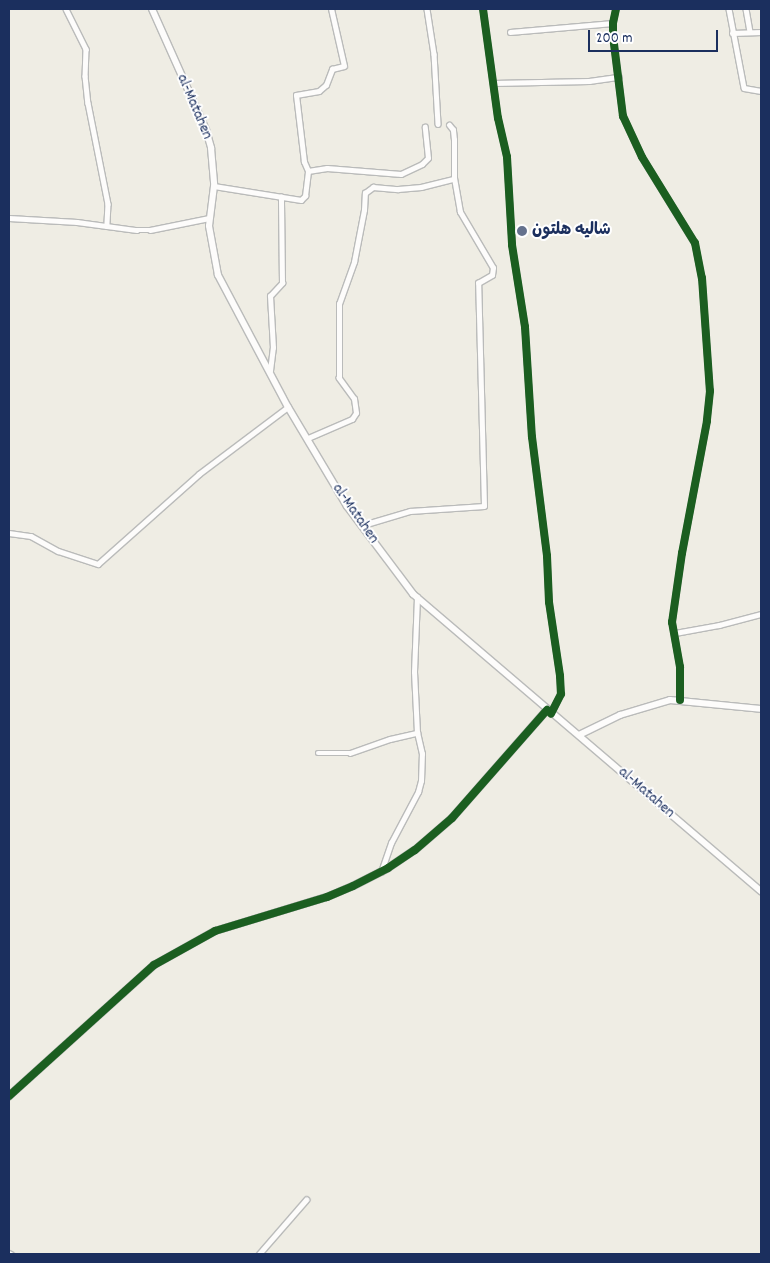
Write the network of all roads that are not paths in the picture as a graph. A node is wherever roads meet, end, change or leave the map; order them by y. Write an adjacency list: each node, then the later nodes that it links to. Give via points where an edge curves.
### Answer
1 (66, 9): 26 (street, via 86,49 88,103 108,204)
2 (152, 9): 22 (main road, al-Matahen, via 206,130 214,167)
3 (331, 9): 20 (street, via 344,66 332,69 326,85 319,91 296,95 304,162)
4 (427, 9): 17 (street, via 434,54)
5 (483, 9): 15 (street)
6 (616, 9): 9 (street)
7 (729, 9): 13 (street)
8 (746, 9): 11 (street)
9 (612, 23): 10 (street); 14 (street)
10 (510, 32)
11 (750, 32): 12 (street); 13 (street)
12 (761, 32)
13 (732, 33): 16 (street, via 744,88)
14 (618, 77): 15 (street); 34 (street, via 623,116 642,156 695,243 702,278 710,391 682,553 672,622)
15 (493, 84): 37 (street, via 507,157 512,245 525,327 532,438 560,676 561,694)
16 (761, 91)
17 (438, 124)
18 (448, 125): 21 (street, via 453,130)
19 (424, 127): 20 (street, via 428,158 401,174 327,168)
20 (308, 171): 23 (street, via 303,199)
21 (454, 179): 29 (street, via 421,187 373,187 364,193 354,262 339,304 339,378 354,399 356,414 352,419); 30 (street, via 460,212 494,272 478,283 484,506 410,511)
22 (214, 186): 23 (street); 25 (main road, al-Matahen)
23 (281, 197): 27 (street, via 282,283 270,296 273,348)
24 (9, 218): 26 (street)
25 (209, 218): 26 (street, via 150,230); 27 (main road, al-Matahen, via 218,275)
26 (107, 226)
27 (270, 371): 28 (main road, al-Matahen)
28 (288, 407): 29 (main road, al-Matahen); 31 (street, via 199,474 98,564 58,551 31,536)
29 (308, 438): 30 (main road, al-Matahen, via 346,506)
30 (362, 525): 32 (main road, al-Matahen)
31 (9, 532)
32 (417, 597): 37 (main road, al-Matahen); 38 (street, via 414,672)
33 (761, 614): 34 (street)
34 (675, 632): 35 (street)
35 (680, 700): 36 (main road); 39 (main road, via 628,711)
36 (761, 709)
37 (549, 712): 39 (main road, al-Matahen); 41 (main road, via 452,818 415,850)
38 (417, 734): 40 (street, via 390,738 350,753); 41 (street, via 422,754 421,781 391,843)
39 (579, 735): 42 (main road, al-Matahen)
40 (318, 753)
41 (382, 872): 43 (main road, via 327,896 215,930 154,965)
42 (761, 891)
43 (9, 1096)
44 (306, 1200): 45 (street)
45 (259, 1254)

